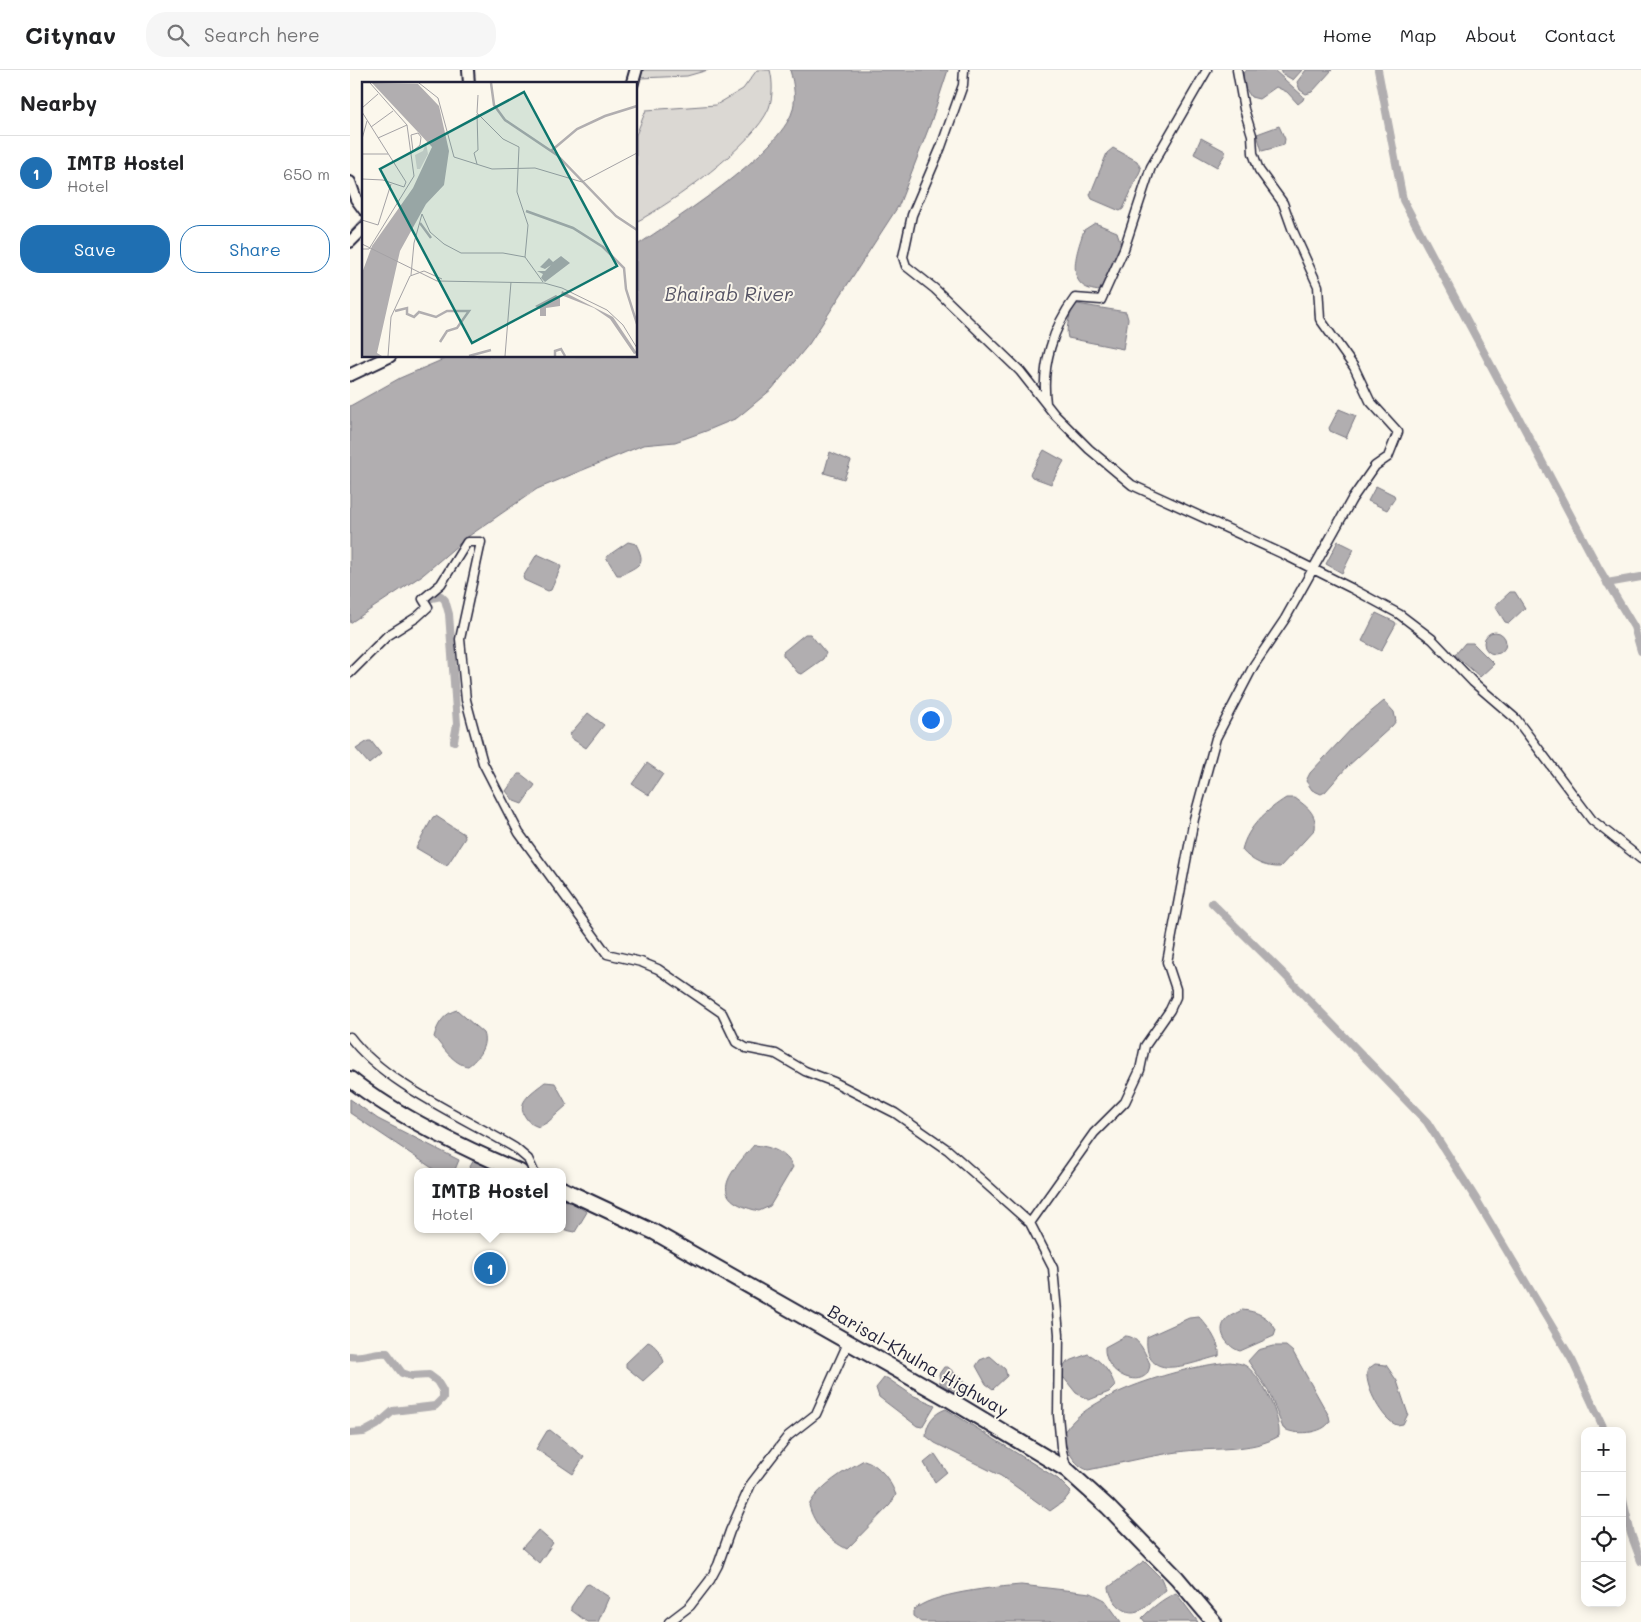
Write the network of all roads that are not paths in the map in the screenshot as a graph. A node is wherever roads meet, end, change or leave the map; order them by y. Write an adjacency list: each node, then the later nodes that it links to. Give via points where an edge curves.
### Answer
1 (964, 70): 10 (street, via 963,85 941,147 912,215 904,262 1020,371)
2 (1207, 70): 10 (street, via 1151,167 1124,248 1101,300 1075,298 1059,324 1046,362)
3 (1237, 70): 11 (street, via 1252,134 1253,153 1260,170 1283,203 1318,286 1320,320 1344,351 1370,401 1398,432 1388,457 1366,478)
4 (350, 182): 5 (street)
5 (362, 207)
6 (362, 230): 7 (street)
7 (350, 242)
8 (386, 358): 9 (main road)
9 (350, 375)
10 (1046, 403): 11 (street, via 1090,449 1132,485)
11 (1313, 570): 13 (street, via 1399,614 1432,639 1473,682 1516,719 1592,820); 19 (street, via 1254,665 1210,756 1194,818 1167,962 1176,997 1145,1046 1140,1070 1125,1102 1094,1133)
12 (350, 673): 19 (street, via 387,636 428,606 423,599 441,584 467,542 481,542 460,639 466,700 483,763 519,833 607,954 658,969 722,1013 736,1042 746,1048 776,1054 895,1113 948,1150)
13 (1641, 859)
14 (350, 1037): 17 (street, via 394,1077 514,1148 528,1159)
15 (350, 1079): 16 (highway, via 373,1097)
16 (512, 1168)
17 (532, 1168)
18 (566, 1191): 20 (highway, Barisal-Khulna Highway, via 654,1232)
19 (1030, 1223): 21 (street, via 1053,1268 1059,1334 1058,1415)
20 (848, 1343): 21 (highway, Barisal-Khulna Highway); 22 (street, via 816,1414 788,1436 751,1484 710,1580 690,1606)
21 (1067, 1470): 23 (highway, Barisal-Khulna Highway, via 1178,1578)
22 (669, 1622)
23 (1214, 1622)

